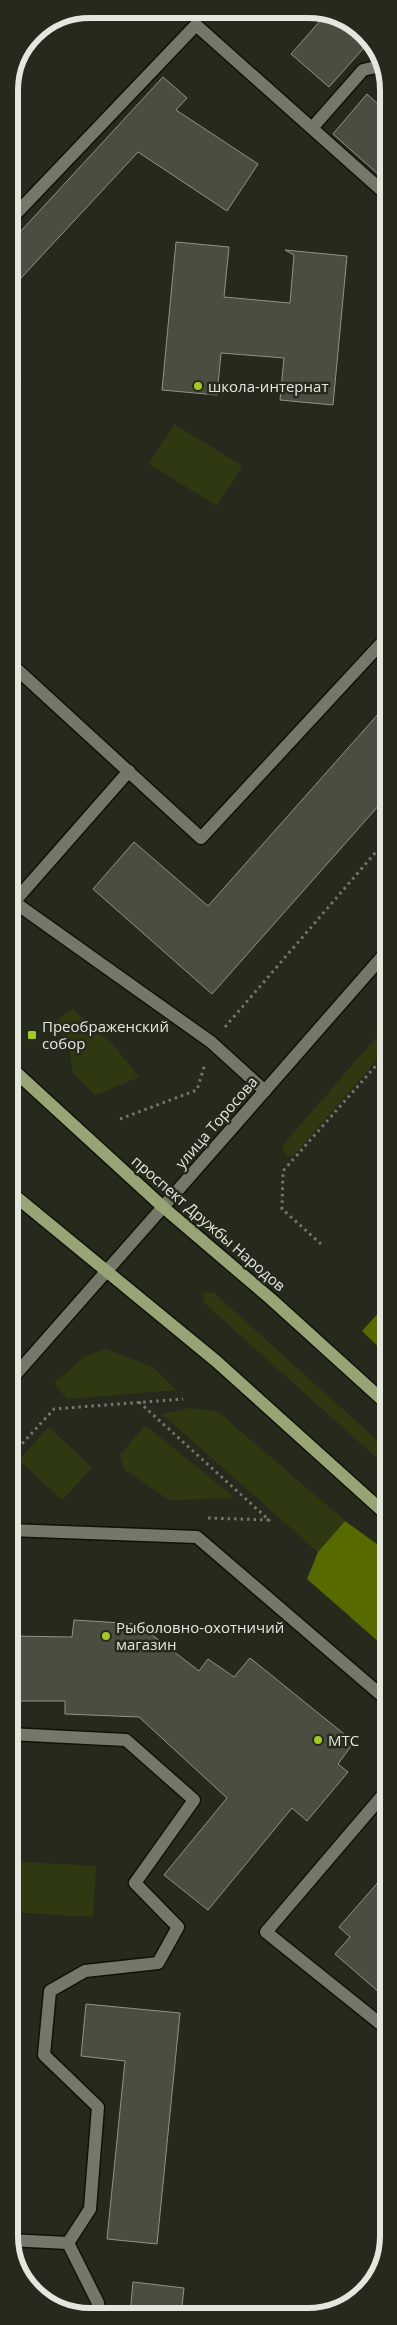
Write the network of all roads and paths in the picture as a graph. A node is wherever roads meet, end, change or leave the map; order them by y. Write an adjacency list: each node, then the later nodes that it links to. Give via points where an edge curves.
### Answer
1 (376, 67): 2 (street, via 363,70)
2 (312, 128): 3 (street); 4 (street, via 196,25)
3 (379, 188)
4 (18, 212)
5 (379, 645): 7 (street, via 201,838)
6 (18, 670): 7 (street)
7 (129, 771): 9 (street)
8 (379, 848): 12 (path)
9 (18, 893)
10 (18, 906): 12 (street)
11 (379, 960): 15 (street, улица Торосова)
12 (211, 1042): 15 (street); 16 (path, via 197,1090)
13 (379, 1062): 19 (path, via 283,1172 282,1209)
14 (18, 1074): 18 (main road, проспект Дружбы Народов)
15 (265, 1091): 18 (street, улица Торосова)
16 (120, 1119)
17 (18, 1199): 20 (main road)
18 (163, 1207): 20 (street, улица Торосова); 22 (main road, проспект Дружбы Народов)
19 (321, 1244)
20 (106, 1273): 21 (street, улица Торосова); 26 (main road, via 216,1361)
21 (18, 1372)
22 (380, 1396)
23 (184, 1398): 24 (path)
24 (139, 1402): 25 (path, via 54,1410); 27 (path, via 268,1520)
25 (18, 1448)
26 (380, 1508)
27 (199, 1518)
28 (18, 1530): 29 (street, via 197,1537)
29 (380, 1694)
30 (18, 1734): 34 (street, via 126,1740 194,1800 135,1883 178,1927 158,1963 85,1971 50,1991 44,2055 98,2107 90,2209)
31 (380, 1799): 32 (street, via 266,1932)
32 (380, 2023)
33 (18, 2240): 34 (street)
34 (68, 2243): 35 (street)
35 (98, 2308)

